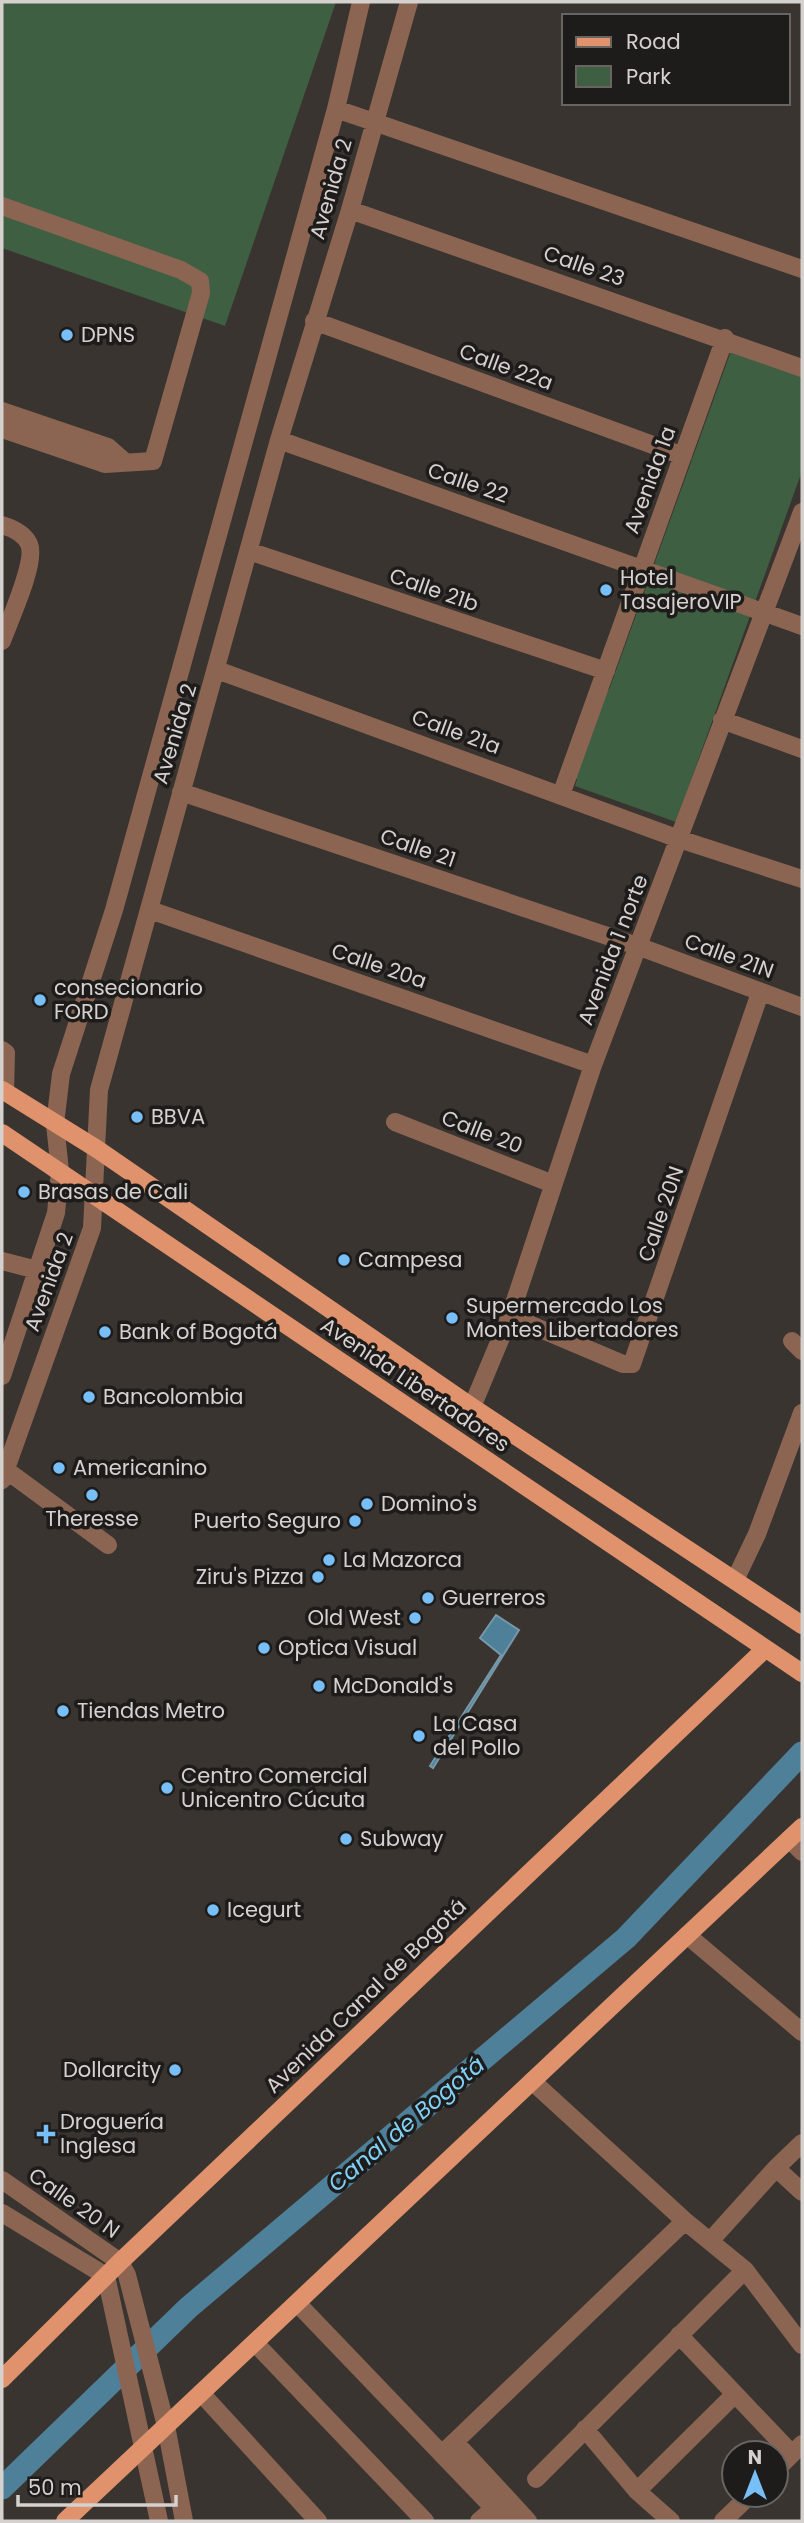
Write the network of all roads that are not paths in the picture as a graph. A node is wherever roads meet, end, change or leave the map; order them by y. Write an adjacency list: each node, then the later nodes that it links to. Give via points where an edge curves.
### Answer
1 (361, 2): 3 (street, Avenida 2)
2 (409, 2): 4 (street, Avenida 2)
3 (336, 109): 4 (street); 39 (street, Avenida 2, via 114,910 61,1074)
4 (373, 122): 6 (street, Avenida 2); 7 (street)
5 (2, 206): 15 (street, via 181,270 200,281 201,293 158,452 153,461)
6 (350, 211): 8 (street, Avenida 2); 9 (street, Calle 23)
7 (802, 269)
8 (314, 321): 13 (street, Avenida 2); 14 (street, Calle 22a)
9 (725, 338): 10 (street, Calle 23); 14 (street, Avenida 1a)
10 (802, 368)
11 (2, 411): 15 (street, via 108,447)
12 (2, 429): 15 (street, via 105,464)
13 (279, 440): 18 (street, Avenida 2); 19 (street, Calle 22)
14 (683, 456): 19 (street, Avenida 1a)
15 (125, 462)
16 (802, 512): 20 (street, Avenida 1 norte)
17 (2, 525): 22 (street, via 16,530 29,544 30,561)
18 (249, 551): 23 (street, Avenida 2); 24 (street, Calle 21b)
19 (642, 568): 20 (street, Calle 22); 24 (street, Avenida 1a)
20 (763, 612): 21 (street, Calle 22); 25 (street, Avenida 1 norte)
21 (802, 626)
22 (2, 641)
23 (217, 670): 27 (street, Avenida 2); 28 (street, Calle 21a)
24 (606, 671): 28 (street, Avenida 1a)
25 (722, 720): 26 (street); 29 (street, Avenida 1 norte)
26 (802, 749)
27 (181, 792): 31 (street, Avenida 2); 32 (street, Calle 21)
28 (561, 794): 29 (street, Calle 21a)
29 (679, 839): 30 (street, Calle 21a); 32 (street, Avenida 1 norte)
30 (802, 879)
31 (150, 910): 36 (street, Calle 20a); 41 (street, Avenida 2, via 99,1090)
32 (640, 947): 33 (street, Calle 21N); 36 (street, Avenida 1 norte)
33 (760, 993): 34 (street, Calle 21N); 47 (street, Calle 20N, via 632,1364)
34 (802, 1007)
35 (2, 1051): 37 (street, via 6,1053)
36 (593, 1065): 43 (street, Avenida 1 norte)
37 (3, 1091): 39 (main road, Avenida Libertadores)
38 (395, 1122): 43 (street, Calle 20)
39 (55, 1124): 41 (main road, Avenida Libertadores); 42 (street, Avenida 2)
40 (2, 1133): 42 (main road, Avenida Libertadores)
41 (97, 1149): 44 (street, Avenida 2); 49 (main road, Avenida Libertadores)
42 (60, 1171): 44 (main road, Avenida Libertadores); 46 (street, Avenida 2, via 56,1213)
43 (554, 1184): 47 (street, Avenida 1 norte)
44 (95, 1196): 51 (street, Avenida 2, via 92,1228); 55 (main road, Avenida Libertadores)
45 (2, 1261): 46 (street)
46 (37, 1270): 48 (street, Avenida 2)
47 (510, 1316): 49 (street, Avenida 1 norte)
48 (2, 1376)
49 (472, 1407): 53 (main road, Avenida Libertadores)
50 (802, 1413): 53 (street)
51 (3, 1472): 52 (street)
52 (108, 1545)
53 (735, 1580): 54 (main road, Avenida Libertadores)
54 (802, 1625)
55 (770, 1652): 56 (main road, Avenida Libertadores); 69 (main road, Avenida Canal de Bogotá)
56 (802, 1673)
57 (796, 1833): 58 (street); 59 (main road)
58 (802, 1852)
59 (687, 1935): 60 (street); 61 (main road)
60 (802, 2032)
61 (532, 2081): 67 (street); 72 (main road)
62 (802, 2143): 63 (street)
63 (776, 2168): 65 (street); 68 (street)
64 (2, 2180): 69 (street, Calle 20 N)
65 (802, 2192)
66 (2, 2213): 71 (street, Calle 20 N)
67 (685, 2221): 68 (street); 82 (street)
68 (711, 2240): 70 (street)
69 (123, 2269): 71 (main road, Avenida Canal de Bogotá); 79 (street)
70 (745, 2270): 73 (street); 75 (street)
71 (108, 2285): 76 (main road, Avenida Canal de Bogotá); 81 (street)
72 (297, 2303): 74 (main road); 82 (street)
73 (679, 2335): 78 (street); 80 (street)
74 (254, 2343): 77 (main road); 91 (street)
75 (802, 2345)
76 (2, 2379)
77 (201, 2393): 79 (main road); 90 (street)
78 (735, 2394): 83 (street); 85 (street)
79 (166, 2426): 81 (main road); 89 (street)
80 (585, 2430): 84 (street); 85 (street)
81 (145, 2445): 87 (main road); 88 (street)
82 (449, 2447): 86 (street); 93 (street)
83 (797, 2449)
84 (536, 2479)
85 (637, 2491): 94 (street)
86 (500, 2515): 92 (street)
87 (65, 2521)
88 (159, 2521)
89 (184, 2521)
90 (318, 2521)
91 (425, 2521)
92 (479, 2521)
93 (528, 2521)
94 (671, 2521)

